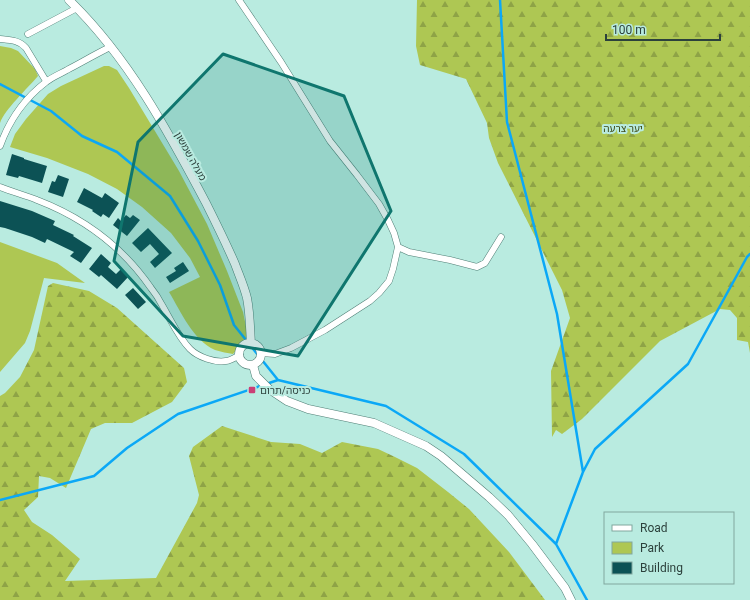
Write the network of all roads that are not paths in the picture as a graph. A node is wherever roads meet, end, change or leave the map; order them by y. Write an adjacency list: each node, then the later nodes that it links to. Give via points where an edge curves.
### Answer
1 (69, 0): 3 (main road, מעלה שמשון)
2 (238, 0): 11 (street, via 281,62 330,141 379,204)
3 (77, 8): 4 (street); 6 (main road, מעלה שמשון)
4 (28, 34)
5 (0, 39): 7 (street, via 23,44)
6 (110, 47): 7 (street); 12 (main road, מעלה שמשון, via 125,64 151,105 214,218 245,292)
7 (46, 82): 8 (street, via 26,101 12,120)
8 (0, 146)
9 (0, 187): 14 (street, via 59,209 114,245 139,272 190,349 201,357 226,361)
10 (501, 237): 11 (street, via 485,263 477,266 409,252)
11 (398, 247): 13 (street, via 389,281 370,301 291,348 275,354)
12 (251, 344): 13 (main road, via 258,346); 14 (main road, via 243,347)
13 (261, 353): 15 (main road, via 261,358)
14 (240, 355): 15 (main road, via 244,363)
15 (253, 365): 16 (main road, via 256,376 287,401 308,409 374,423 426,446 441,456 508,515 565,588)
16 (571, 600)

